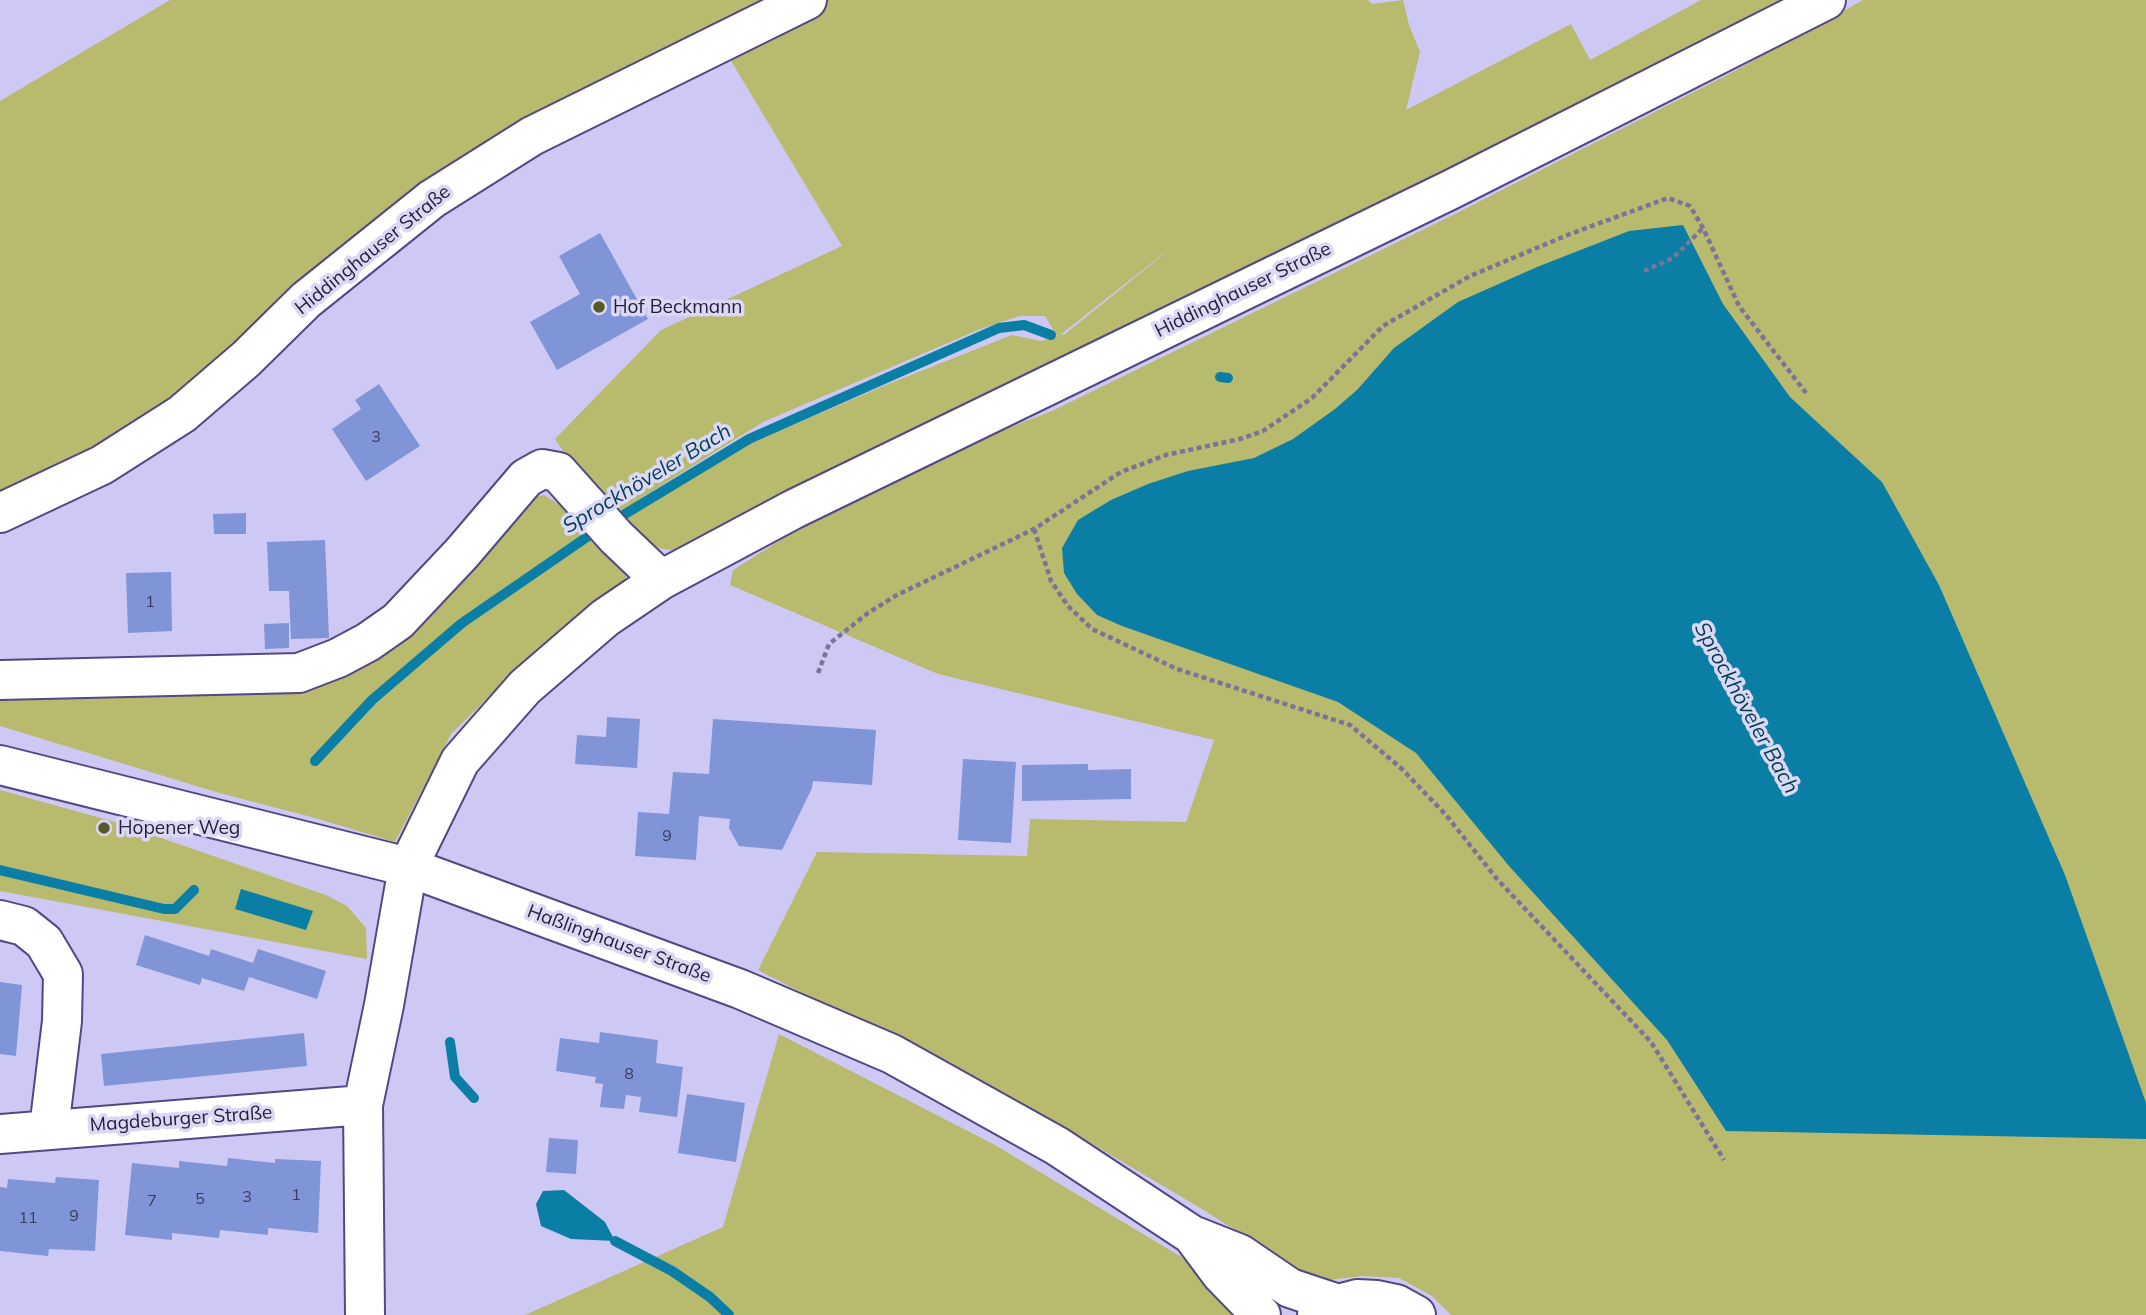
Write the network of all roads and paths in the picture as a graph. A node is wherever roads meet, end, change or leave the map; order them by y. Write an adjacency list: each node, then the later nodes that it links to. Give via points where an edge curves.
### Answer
1 (807, 0): 6 (street, Hiddinghauser Straße, via 532,136 432,199 306,300 182,414 102,465)
2 (1826, 0): 8 (street, Hiddinghauser Straße, via 1462,184 794,509)
3 (1703, 228): 4 (path, via 1673,258); 5 (path, via 1739,306); 7 (path, via 1690,206 1668,198 1470,276 1383,326 1312,398 1263,431 1166,455 1121,472)
4 (1644, 271)
5 (1806, 393)
6 (0, 513)
7 (1034, 529): 9 (path, via 868,613 829,644); 17 (path, via 1051,581 1092,629 1177,669 1350,725 1402,769 1497,879 1651,1042)
8 (661, 580): 10 (street, via 558,472 541,469 526,478 398,621 368,642 299,673); 12 (street, Hiddinghauser Straße, via 605,618 525,687 460,761)
9 (818, 673)
10 (0, 680)
11 (0, 765): 12 (street, Haßlinghauser Straße)
12 (408, 867): 14 (street); 18 (street, Haßlinghauser Straße, via 740,989 892,1054 1057,1146)
13 (0, 920): 15 (street, via 24,926 44,942 63,974)
14 (363, 1105): 15 (street, Magdeburger Straße); 20 (street)
15 (49, 1129): 16 (street, Magdeburger Straße)
16 (0, 1134)
17 (1724, 1160)
18 (1192, 1235): 19 (street, Haßlinghauser Straße, via 1240,1254); 21 (street, Haßlinghauser Straße, via 1221,1274)
19 (1323, 1312): 22 (street, via 1357,1299 1396,1304)
20 (359, 1314)
21 (1261, 1315)
22 (1416, 1315)

